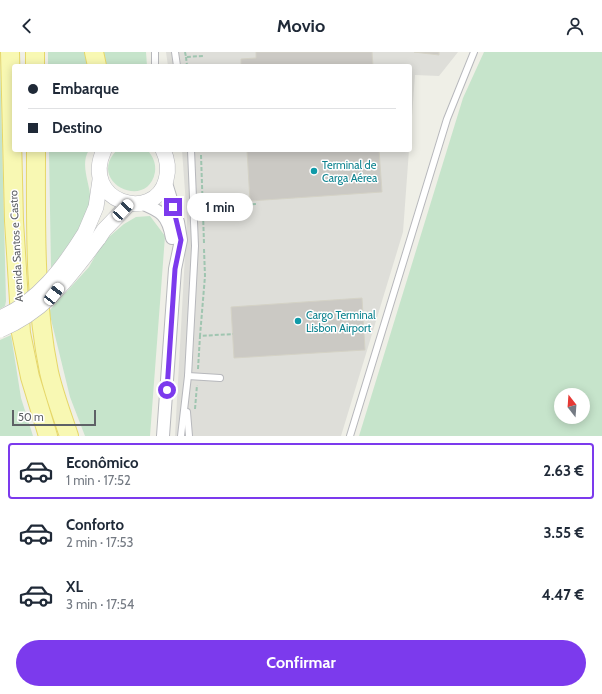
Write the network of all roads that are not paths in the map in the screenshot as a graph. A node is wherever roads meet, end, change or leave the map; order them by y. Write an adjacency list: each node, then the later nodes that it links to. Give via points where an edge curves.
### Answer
1 (10, 52): 11 (main road, Avenida Santos e Castro)
2 (35, 52): 7 (main road)
3 (94, 52): 8 (main road)
4 (155, 52): 9 (lane)
5 (175, 52): 10 (lane)
6 (474, 52): 32 (lane, via 448,119)
7 (35, 64)
8 (97, 64)
9 (155, 64)
10 (177, 64)
11 (12, 136)
12 (12, 152): 27 (main road, Avenida Santos e Castro, via 20,334 42,422)
13 (36, 152): 28 (main road, Avenida Santos e Castro, via 36,242 41,320 49,373)
14 (103, 152): 17 (street, via 100,159)
15 (164, 152): 18 (street, via 168,161)
16 (191, 152): 24 (lane, via 195,246)
17 (100, 180): 19 (street, via 111,196 120,201); 20 (street)
18 (166, 183): 19 (street, via 151,199); 21 (street, via 181,240)
19 (135, 203): 20 (street, via 104,230); 21 (street, via 158,210 169,222)
20 (91, 236): 22 (street, bridge, via 73,252 34,297); 23 (street, bridge, via 54,294 38,310 16,324)
21 (175, 269): 29 (street)
22 (0, 318)
23 (0, 330)
24 (188, 376): 25 (lane); 26 (lane)
25 (220, 378)
26 (186, 401): 30 (lane); 31 (lane)
27 (48, 436)
28 (69, 436)
29 (163, 436)
30 (180, 436)
31 (189, 436)
32 (350, 436)

